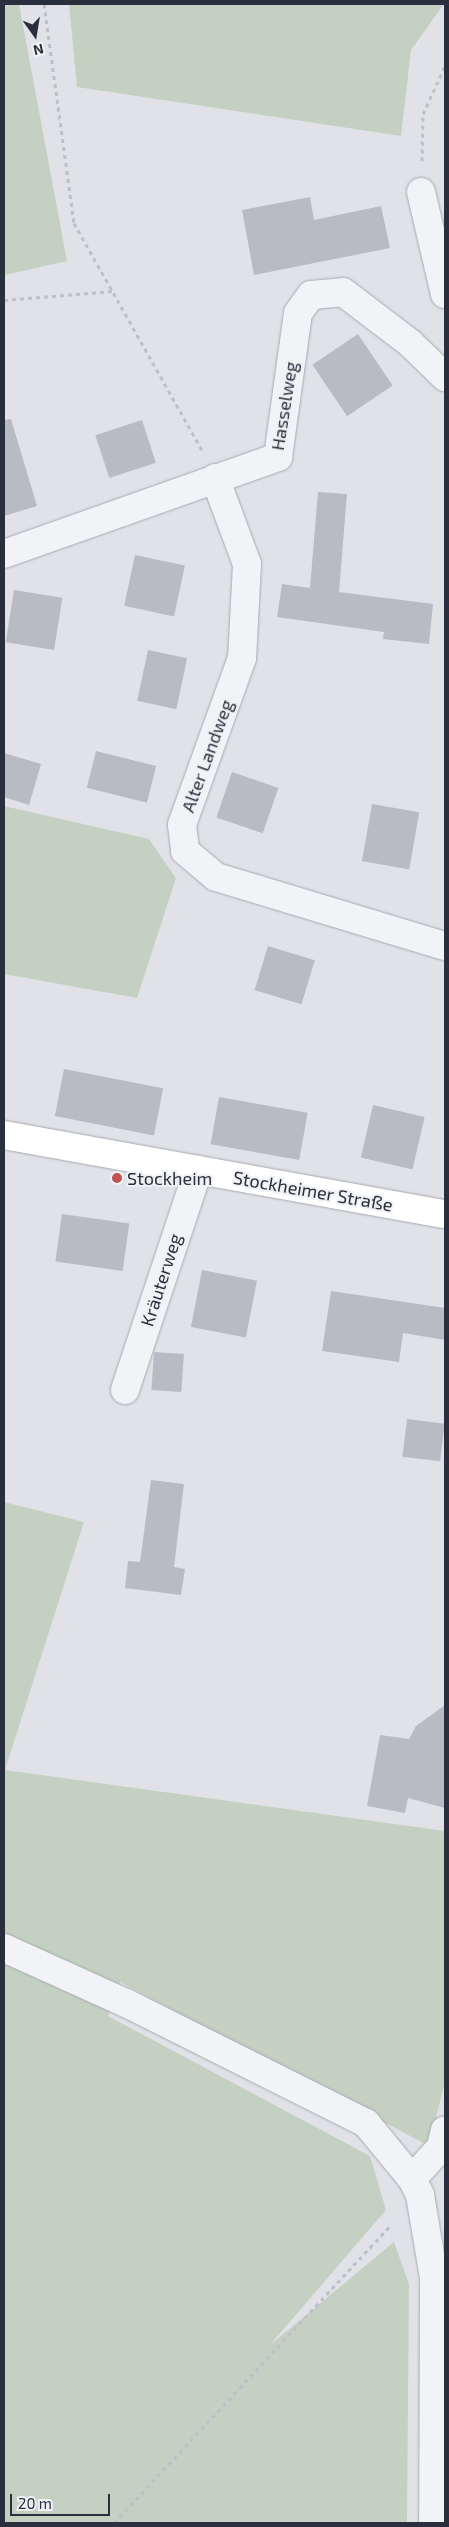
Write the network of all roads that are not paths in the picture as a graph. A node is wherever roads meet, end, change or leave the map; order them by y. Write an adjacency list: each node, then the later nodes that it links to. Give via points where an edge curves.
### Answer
1 (421, 192): 2 (street)
2 (445, 294)
3 (445, 377): 4 (street, Hasselweg, via 410,343 343,292 311,295 298,313 278,457)
4 (216, 478): 5 (street, Hasselweg); 6 (street, Alter Landweg, via 246,564 242,658 182,825 185,851 216,877)
5 (4, 554)
6 (445, 946)
7 (4, 1135): 8 (street, Stockheimer Straße)
8 (198, 1170): 9 (street, Stockheimer Straße); 10 (street, Kräuterweg)
9 (445, 1214)
10 (125, 1390)
11 (4, 1948): 13 (street, via 126,2003 366,2123)
12 (445, 2130): 13 (street, via 441,2147)
13 (416, 2187): 14 (street, via 434,2278)
14 (433, 2523)

